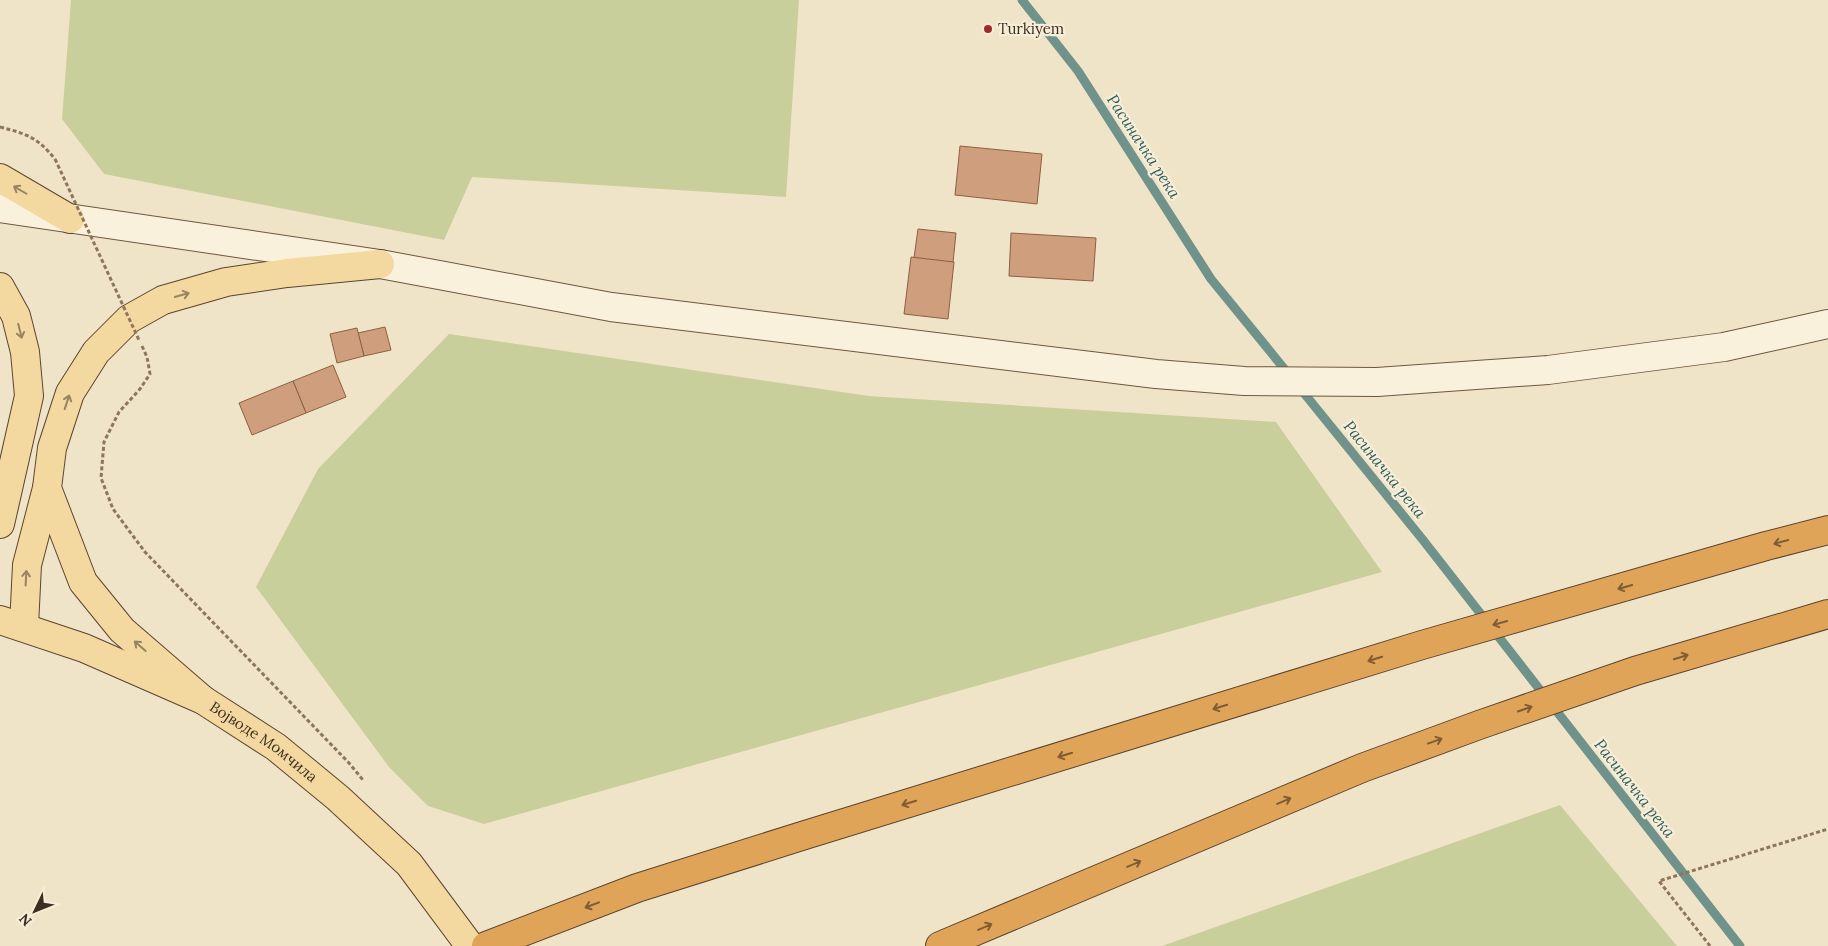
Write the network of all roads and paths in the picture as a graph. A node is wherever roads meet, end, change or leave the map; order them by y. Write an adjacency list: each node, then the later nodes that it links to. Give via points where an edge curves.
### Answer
1 (0, 127): 15 (path, bridge, via 26,134 43,144 55,158 147,357 150,374 119,412 104,442 101,478 113,509 145,552)
2 (0, 178): 4 (main road, one-way to 2)
3 (0, 208): 4 (main road)
4 (70, 219): 5 (main road)
5 (380, 264): 7 (main road, via 611,307 1156,374 1244,381 1377,382 1548,370 1724,347); 9 (main road, one-way to 5, via 52,448 70,393 96,352 129,319 163,300 226,282)
6 (0, 287): 8 (main road, one-way to 8, via 16,316 25,352 29,396)
7 (1828, 324)
8 (8, 465): 10 (main road)
9 (47, 488): 13 (main road, one-way to 9); 14 (main road, one-way to 9, via 122,630 82,582)
10 (0, 524)
11 (1828, 530): 18 (highway, one-way to 18, via 1422,645 638,888)
12 (1828, 614): 19 (highway, one-way to 12, via 1362,768 1635,671)
13 (12, 623): 14 (main road, Војводе Момчила, via 84,648)
14 (203, 700): 17 (main road, Војводе Момчила, via 276,747 338,798 409,864)
15 (365, 782)
16 (1828, 829): 20 (path, via 1658,881)
17 (470, 946)
18 (486, 946)
19 (940, 946)
20 (1710, 946)

